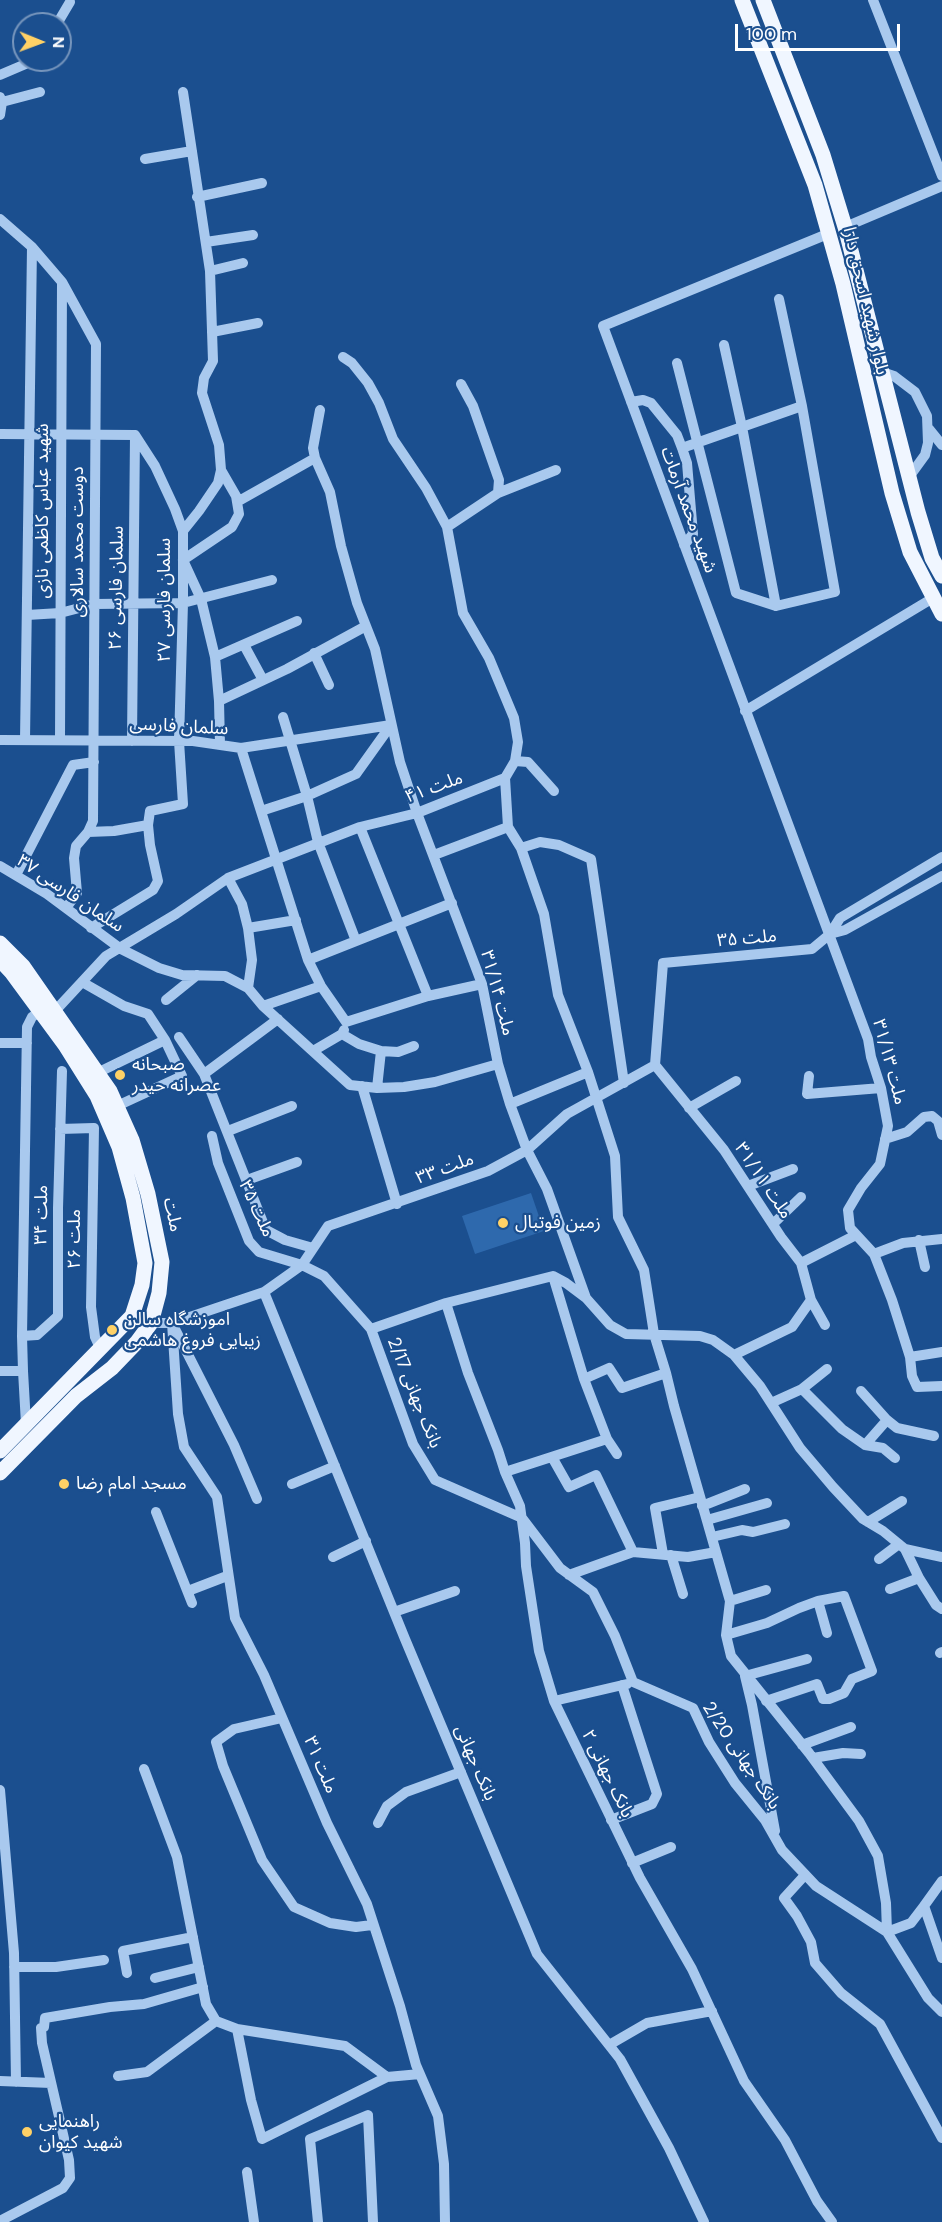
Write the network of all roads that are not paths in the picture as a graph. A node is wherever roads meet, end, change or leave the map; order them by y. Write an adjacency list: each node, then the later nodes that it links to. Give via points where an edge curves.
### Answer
1 (742, 0): 18 (main road, بلوار شهید اسحق دارا)
2 (763, 0): 17 (main road, بلوار شهید اسحق دارا, via 823,155)
3 (873, 0): 12 (street)
4 (70, 2): 5 (street)
5 (64, 12)
6 (40, 92): 8 (street)
7 (183, 92): 10 (street)
8 (1, 100): 9 (street)
9 (0, 116)
10 (192, 151): 11 (street); 15 (street)
11 (145, 159)
12 (942, 176)
13 (262, 183): 15 (street)
14 (942, 186): 17 (street)
15 (198, 197): 20 (street)
16 (0, 219): 21 (street)
17 (845, 227): 18 (main road); 31 (main road, بلوار شهید اسحق دارا)
18 (830, 233): 33 (street, شهید محمد آرمات, via 603,326); 45 (main road, بلوار شهید اسحق دارا)
19 (253, 235): 20 (street)
20 (206, 242): 23 (street)
21 (32, 247): 24 (street); 39 (street)
22 (243, 263): 23 (street)
23 (210, 271): 27 (street)
24 (62, 282): 40 (street, شهید عباس کاظمی نازی); 41 (street, دوست محمد سالاری, via 96,344)
25 (779, 299): 34 (street)
26 (258, 324): 27 (street)
27 (212, 332): 49 (street, via 213,361 202,393 219,445)
28 (724, 345): 36 (street)
29 (343, 357): 54 (street, via 368,383 393,438)
30 (677, 363): 44 (street)
31 (882, 372): 37 (street, via 915,392); 43 (main road, بلوار شهید اسحق دارا)
32 (461, 384): 52 (street, via 473,406 499,480)
33 (631, 402): 47 (street, via 651,403 677,435); 56 (street, شهید محمد آرمات)
34 (802, 406): 36 (street); 65 (street, via 835,592)
35 (320, 410): 48 (street)
36 (742, 427): 44 (street); 65 (street)
37 (929, 429): 46 (street); 51 (street, via 925,455)
38 (0, 434): 39 (street)
39 (30, 435): 40 (street); 68 (street)
40 (60, 435): 41 (street); 66 (street, شهید عباس کاظمی نازی)
41 (96, 435): 42 (street); 64 (street, دوست محمد سالاری)
42 (135, 435): 55 (street, سلمان فارسی ۲۷, via 155,466); 62 (street, سلمان فارسی ۲۶)
43 (899, 438): 45 (main road); 51 (main road, بلوار شهید اسحق دارا)
44 (698, 443): 47 (street); 65 (street, via 736,593)
45 (879, 444): 60 (main road, بلوار شهید اسحق دارا, via 909,552)
46 (942, 446)
47 (682, 448): 56 (street, via 687,463 693,534)
48 (315, 458): 53 (street); 70 (street, ملت ۳۱/۱۴, via 330,492 341,546)
49 (221, 470): 53 (street); 55 (street, via 218,483)
50 (556, 470): 52 (street)
51 (909, 477): 58 (main road, بلوار شهید اسحق دارا, via 932,558)
52 (498, 493): 54 (street)
53 (237, 502): 57 (street, via 239,514 232,527)
54 (447, 527): 89 (street, via 463,614 489,658 514,718 518,742)
55 (183, 531): 57 (street, سلمان فارسی ۲۷)
56 (684, 545): 77 (street, شهید محمد آرمات)
57 (183, 560): 61 (street); 63 (street, سلمان فارسی ۲۷)
58 (942, 576)
59 (272, 580): 61 (street)
60 (933, 598): 67 (main road, بلوار شهید اسحق دارا); 77 (street)
61 (201, 599): 63 (street); 73 (street)
62 (134, 602): 63 (street); 64 (street); 85 (street, سلمان فارسی ۲۶)
63 (183, 603): 86 (street, سلمان فارسی ۲۷)
64 (94, 604): 66 (street); 83 (street, دوست محمد سالاری)
65 (776, 606)
66 (60, 613): 68 (street); 82 (street, شهید عباس کاظمی نازی)
67 (942, 614)
68 (27, 615): 81 (street)
69 (297, 621): 71 (street)
70 (366, 626): 72 (street); 79 (street, ملت ۳۱/۱۴, via 375,649)
71 (244, 645): 73 (street); 74 (street)
72 (314, 653): 74 (street); 75 (street)
73 (215, 657): 76 (street)
74 (263, 680): 76 (street)
75 (329, 685)
76 (219, 701): 87 (street)
77 (745, 711): 115 (street, شهید محمد آرمات)
78 (283, 717): 84 (street)
79 (391, 725): 84 (street); 93 (street, via 356,774); 95 (street, ملت ۳۱/۱۴)
80 (0, 740): 81 (street, سلمان فارسی)
81 (25, 740): 82 (street, سلمان فارسی)
82 (60, 740): 83 (street, سلمان فارسی)
83 (94, 740): 85 (street, سلمان فارسی); 90 (street, دوست محمد سالاری)
84 (290, 740): 88 (street); 93 (street)
85 (132, 741): 86 (street, سلمان فارسی)
86 (179, 741): 87 (street, سلمان فارسی); 96 (street, سلمان فارسی ۲۷, via 183,804 150,811)
87 (220, 745): 88 (street, سلمان فارسی)
88 (241, 748): 94 (street, سلمان فارسی)
89 (515, 761): 91 (street); 92 (street, via 528,762)
90 (94, 762): 99 (street, دوست محمد سالاری, via 93,821); 106 (street, via 73,765)
91 (505, 778): 95 (street, ملت ۴۱); 98 (street)
92 (554, 790)
93 (307, 796): 94 (street); 100 (street)
94 (261, 811): 104 (street, سلمان فارسی)
95 (417, 813): 97 (street, ملت ۴۱); 102 (street, ملت ۳۱/۱۴)
96 (148, 825): 99 (street); 113 (street, via 158,881 153,890)
97 (360, 827): 100 (street, ملت ۴۱); 112 (street)
98 (508, 827): 101 (street); 102 (street)
99 (88, 832): 110 (street, دوست محمد سالاری, via 76,846 77,893)
100 (318, 842): 104 (street, ملت ۴۱); 116 (street)
101 (521, 848): 143 (street, via 544,914 558,995); 148 (street, via 540,842 559,845 591,859)
102 (434, 855): 109 (street, ملت ۳۱/۱۴)
103 (942, 857): 115 (street, via 840,918)
104 (277, 858): 108 (street, ملت ۴۱); 111 (street, سلمان فارسی)
105 (0, 866): 106 (street, سلمان فارسی ۳۷)
106 (16, 875): 110 (street, سلمان فارسی ۳۷)
107 (942, 876): 115 (street, via 845,930)
108 (228, 878): 114 (street, via 243,904); 118 (street, ملت ۴۱)
109 (452, 903): 112 (street); 123 (street, ملت ۳۱/۱۴)
110 (66, 908): 113 (street, سلمان فارسی ۳۷)
111 (296, 920): 114 (street); 120 (street, سلمان فارسی)
112 (399, 925): 116 (street); 126 (street)
113 (91, 928): 118 (street, سلمان فارسی ۳۷)
114 (248, 928): 125 (street, via 252,960)
115 (830, 934): 141 (street, ملت ۳۵, via 812,949 663,963); 151 (street, ملت ۳۱/۱۳, via 868,1039)
116 (356, 941): 120 (street)
117 (0, 943): 129 (main road, ملت, via 23,966)
118 (121, 948): 121 (street, سلمان فارسی ۳۷, via 159,968); 122 (street, ملت ۴۱, via 106,956)
119 (0, 960): 129 (main road, ملت)
120 (308, 960): 124 (street, سلمان فارسی)
121 (197, 975): 125 (street, سلمان فارسی ۳۷, via 225,976); 127 (street)
122 (82, 982): 129 (street, ملت ۴۱); 134 (street, via 124,1006 148,1014)
123 (482, 984): 126 (street); 140 (street, ملت ۳۱/۱۴)
124 (321, 986): 128 (street); 131 (street, سلمان فارسی)
125 (248, 988): 128 (street)
126 (428, 996): 131 (street)
127 (166, 1000)
128 (263, 1005): 130 (street)
129 (47, 1011): 136 (street, ملت ۴۱, via 32,1017 27,1027); 144 (main road, ملت); 189 (main road, ملت, via 97,1096 119,1147 145,1263 132,1316)
130 (278, 1019): 138 (street); 145 (street)
131 (346, 1022): 132 (street)
132 (342, 1035): 138 (street); 139 (street)
133 (179, 1036): 145 (street)
134 (165, 1040): 144 (street); 154 (street, via 182,1076)
135 (0, 1043): 136 (street)
136 (27, 1043): 188 (street, ملت ۴۱)
137 (414, 1046): 139 (street, via 398,1052)
138 (313, 1051): 149 (street, via 350,1085)
139 (381, 1051): 150 (street)
140 (498, 1064): 150 (street, via 435,1082); 153 (street, ملت ۳۱/۱۴)
141 (655, 1065): 148 (street, ملت ۳۳); 156 (street, ملت ۳۱/۱۱)
142 (62, 1071): 157 (street, ملت ۳۴)
143 (588, 1072): 152 (street); 153 (street)
144 (97, 1073): 154 (main road, ملت)
145 (204, 1074): 158 (street)
146 (809, 1076): 151 (street, via 807,1094)
147 (736, 1081): 156 (street)
148 (624, 1083): 152 (street, ملت ۳۳)
149 (362, 1086): 150 (street); 168 (street)
150 (376, 1088)
151 (881, 1088): 161 (street, ملت ۳۱/۱۳, via 888,1126)
152 (596, 1098): 162 (street, ملت ۳۳, via 567,1113); 187 (street, via 615,1156 618,1217 644,1270)
153 (510, 1104): 162 (street, ملت ۳۱/۱۴)
154 (117, 1106): 183 (main road, ملت, via 148,1194 162,1262)
155 (292, 1106): 158 (street)
156 (689, 1108): 166 (street, ملت ۳۱/۱۱)
157 (60, 1129): 188 (street, ملت ۳۴, via 58,1316 37,1335); 189 (street, ملت ۲۶, via 94,1128 91,1307)
158 (228, 1131): 165 (street)
159 (942, 1135): 161 (street, via 932,1116 924,1117 908,1132)
160 (212, 1136): 176 (street, ملت ۳۵, via 218,1163 249,1240 259,1252)
161 (885, 1139): 170 (street, ملت ۳۱/۱۳, via 880,1164 848,1210 850,1228)
162 (527, 1150): 168 (street, ملت ۳۳, via 488,1171); 180 (street, ملت ۳۱/۱۴, via 547,1189)
163 (297, 1162): 165 (street)
164 (792, 1169): 166 (street)
165 (247, 1180): 173 (street, via 266,1230)
166 (748, 1186): 169 (street, ملت ۳۱/۱۱)
167 (801, 1197): 169 (street)
168 (397, 1204): 173 (street, ملت ۳۳, via 328,1226)
169 (773, 1224): 175 (street, ملت ۳۱/۱۱)
170 (856, 1235): 174 (street, ملت ۳۱/۱۳); 175 (street)
171 (942, 1239): 172 (street)
172 (919, 1240): 174 (street); 177 (street)
173 (313, 1248): 176 (street, ملت ۳۳)
174 (874, 1254): 192 (street, ملت ۳۱/۱۳)
175 (801, 1263): 181 (street, ملت ۳۱/۱۱)
176 (302, 1265): 179 (street, ملت ۳۳); 186 (street, ملت ۳۵, via 324,1276)
177 (925, 1267)
178 (553, 1276): 180 (street); 182 (street); 197 (street)
179 (264, 1292): 184 (street, ملت ۳۳); 213 (street, بانک جهانی)
180 (586, 1298): 187 (street, via 610,1325 626,1334)
181 (811, 1300): 185 (street, ملت ۳۱/۱۱); 191 (street, via 792,1327)
182 (446, 1303): 186 (street); 214 (street, بانک جهانی ۲)
183 (151, 1323): 184 (street, ملت ۳۳); 202 (main road, ملت, via 112,1368)
184 (172, 1323): 218 (street); 237 (street, ملت ۳۱, via 184,1447 217,1497)
185 (825, 1325)
186 (371, 1329): 223 (street, بانک جهانی 2/17, via 413,1444 435,1480)
187 (654, 1334): 191 (street, via 700,1336); 196 (street)
188 (22, 1336): 195 (street, ملت ۴۱)
189 (100, 1348): 198 (main road, ملت)
190 (942, 1352): 192 (street)
191 (734, 1355): 203 (street)
192 (910, 1357): 199 (street, ملت ۳۱/۱۳, via 917,1387)
193 (827, 1369): 200 (street)
194 (0, 1371): 195 (street)
195 (23, 1371): 205 (street, ملت ۴۱)
196 (666, 1373): 197 (street, via 622,1388 609,1368); 219 (street)
197 (584, 1379): 207 (street)
198 (65, 1383): 202 (main road); 205 (main road, ملت)
199 (942, 1386)
200 (802, 1389): 203 (street); 208 (street, via 842,1429)
201 (861, 1391): 204 (street)
202 (76, 1396): 215 (main road, ملت)
203 (771, 1403): 225 (street, via 807,1456)
204 (887, 1420): 206 (street, via 897,1428); 208 (street)
205 (26, 1424): 209 (main road, ملت)
206 (934, 1436)
207 (607, 1439): 210 (street); 211 (street)
208 (865, 1445): 212 (street, via 884,1449)
209 (0, 1451)
210 (617, 1454)
211 (552, 1457): 214 (street); 230 (street, via 569,1487 596,1475)
212 (895, 1458)
213 (335, 1466): 216 (street); 228 (street, بانک جهانی)
214 (505, 1472): 223 (street, بانک جهانی ۲)
215 (0, 1473)
216 (292, 1484)
217 (745, 1489): 219 (street)
218 (257, 1499)
219 (701, 1501): 224 (street); 232 (street, via 656,1508)
220 (902, 1501): 225 (street)
221 (767, 1503): 224 (street)
222 (156, 1512): 241 (street)
223 (522, 1518): 236 (street); 255 (street, بانک جهانی ۲, via 539,1651)
224 (707, 1520): 227 (street)
225 (868, 1522): 229 (street)
226 (785, 1524): 227 (street)
227 (712, 1537): 231 (street)
228 (366, 1542): 233 (street); 248 (street, بانک جهانی)
229 (902, 1547): 234 (street); 235 (street); 238 (street)
230 (633, 1552): 232 (street); 236 (street)
231 (716, 1552): 232 (street, via 688,1557); 244 (street)
232 (667, 1555): 243 (street)
233 (333, 1557)
234 (942, 1557)
235 (879, 1559)
236 (569, 1575): 253 (street, via 593,1592)
237 (227, 1576): 241 (street); 257 (street, ملت ۳۱, via 235,1618)
238 (919, 1578): 239 (street); 247 (street)
239 (890, 1589)
240 (766, 1590): 244 (street)
241 (188, 1591): 246 (street)
242 (455, 1591): 248 (street)
243 (683, 1594)
244 (730, 1601): 250 (street)
245 (818, 1601): 249 (street); 250 (street); 256 (street, via 844,1596 872,1671 852,1679 844,1693 829,1699 823,1699 817,1684)
246 (192, 1603)
247 (942, 1609)
248 (394, 1612): 263 (street, بانک جهانی)
249 (827, 1633)
250 (726, 1635): 252 (street, via 731,1656)
251 (807, 1659): 252 (street)
252 (745, 1676): 256 (street); 267 (street)
253 (633, 1682): 254 (street); 267 (street, بانک جهانی 2/20, via 693,1708 709,1742)
254 (622, 1685): 255 (street); 265 (street, via 657,1794 652,1804)
255 (554, 1701): 265 (street, بانک جهانی ۲)
256 (766, 1701): 259 (street)
257 (282, 1718): 273 (street, ملت ۳۱); 273 (street, via 234,1729 216,1742 222,1766 262,1860 294,1907 330,1923)
258 (851, 1727): 259 (street)
259 (802, 1745): 261 (street)
260 (861, 1754): 261 (street)
261 (813, 1758): 275 (street, via 859,1821 878,1856)
262 (144, 1769): 276 (street, via 177,1857)
263 (461, 1772): 266 (street, via 406,1792 387,1806); 288 (street, بانک جهانی, via 537,1954)
264 (0, 1790): 274 (street)
265 (611, 1820): 269 (street, بانک جهانی ۲)
266 (378, 1823)
267 (776, 1840): 270 (street, بانک جهانی 2/20)
268 (671, 1847): 269 (street)
269 (632, 1863): 284 (street, بانک جهانی ۲)
270 (805, 1875): 275 (street, بانک جهانی 2/20); 295 (street, via 784,1898 812,1942 815,1963 842,1993 880,2024)
271 (942, 1881): 272 (street)
272 (924, 1906): 275 (street, via 911,1923); 277 (street)
273 (372, 1925): 289 (street, ملت ۳۱)
274 (6, 1926): 279 (street)
275 (887, 1932): 285 (street, بانک جهانی 2/20, via 928,1998)
276 (193, 1937): 280 (street); 281 (street, via 123,1951)
277 (942, 1958)
278 (104, 1960): 279 (street, via 56,1967)
279 (14, 1967): 293 (street)
280 (199, 1967): 282 (street); 283 (street)
281 (128, 1973)
282 (154, 1978)
283 (203, 1988): 286 (street, via 206,2004); 294 (street, via 144,2004 45,2018 42,2043)
284 (712, 2011): 288 (street, via 647,2023); 303 (street, بانک جهانی ۲, via 744,2081 785,2140)
285 (942, 2012)
286 (216, 2021): 287 (street); 290 (street, via 147,2072)
287 (237, 2029): 291 (street, via 345,2046); 291 (street, via 262,2139)
288 (609, 2045): 302 (street, بانک جهانی, via 669,2148)
289 (420, 2074): 291 (street); 301 (street, ملت ۳۱, via 438,2116)
290 (118, 2076)
291 (387, 2077)
292 (0, 2081): 293 (street)
293 (16, 2082): 294 (street)
294 (51, 2083): 297 (street, via 70,2178 63,2188)
295 (942, 2138)
296 (247, 2172): 298 (street)
297 (0, 2221)
298 (254, 2222)
299 (318, 2222): 300 (street, via 310,2139 368,2115)
300 (373, 2222)
301 (446, 2222)
302 (704, 2222)
303 (832, 2222)

